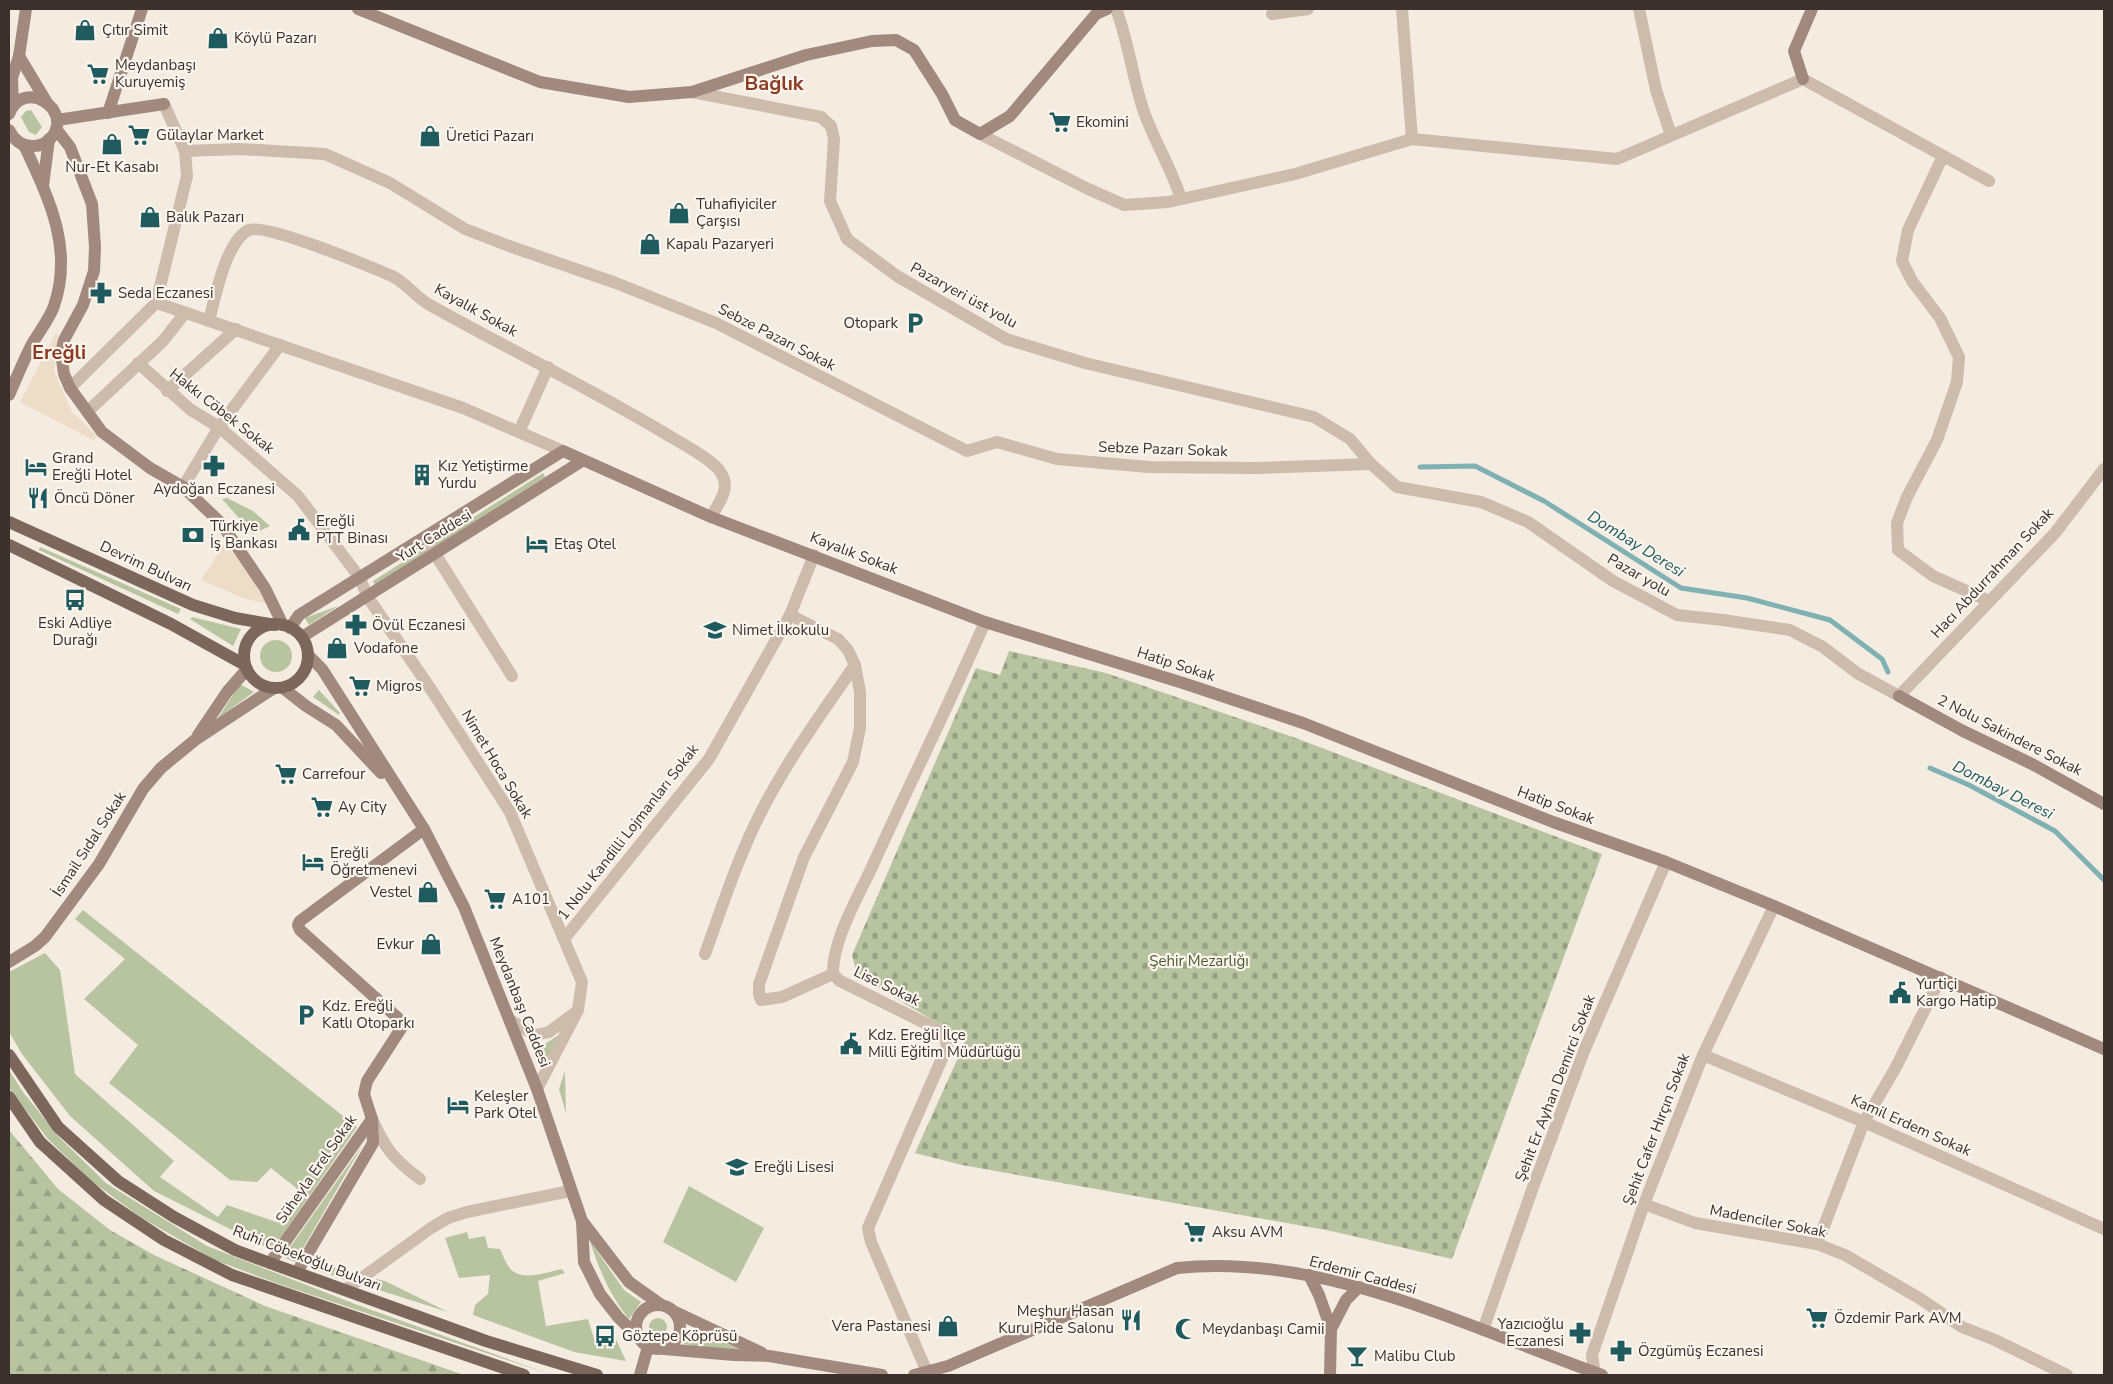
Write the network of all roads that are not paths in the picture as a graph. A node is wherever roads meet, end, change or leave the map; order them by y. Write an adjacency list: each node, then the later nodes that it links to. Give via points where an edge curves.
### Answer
1 (26, 9): 11 (street)
2 (142, 9): 16 (street)
3 (358, 9): 13 (street, via 540,82 629,97)
4 (1116, 9): 27 (street, via 1142,105 1174,177)
5 (1308, 9): 10 (street)
6 (1402, 9): 21 (street)
7 (1639, 9): 20 (street, via 1656,90)
8 (1812, 9): 12 (street, via 1794,51)
9 (1099, 11): 19 (street, via 1010,116)
10 (1272, 14)
11 (19, 56): 14 (street); 15 (street, via 12,78)
12 (1803, 79): 20 (street); 24 (street)
13 (692, 92): 19 (street, via 806,55 872,41 896,40 914,50 955,120); 43 (street, Pazaryeri üst yolu, via 821,117 831,126 834,140 830,201 847,240 897,276 1006,339 1086,363 1314,416 1350,439)
14 (46, 101): 15 (street, via 32,97 18,101); 17 (street, via 52,107)
15 (11, 110)
16 (108, 113): 17 (street); 23 (street, via 164,104)
17 (54, 129): 22 (street, via 37,146); 26 (street); 35 (street, via 70,147 92,204 96,248 94,271 83,305 64,340 61,354)
18 (9, 130): 22 (street, via 17,142)
19 (980, 134): 27 (street, via 1124,205)
20 (1671, 135): 21 (street, via 1616,159)
21 (1412, 139): 27 (street, via 1295,174)
22 (24, 145): 26 (street)
23 (184, 151): 28 (street, via 188,176); 43 (street, Sebze Pazarı Sokak, via 240,148 325,154 390,183 465,228 616,282 716,323 967,451 997,442 1056,459 1149,467)
24 (1943, 156): 25 (street); 54 (street, via 1908,230 1902,261 1912,281 1940,318 1960,356 1957,382 1937,440 1897,523 1898,550 1933,576)
25 (1989, 181)
26 (42, 186): 37 (street, via 58,226 62,254 58,286 54,307)
27 (1180, 199)
28 (158, 301): 29 (street, Kayalık Sokak, via 162,306); 35 (street)
29 (185, 313): 30 (street, Kayalık Sokak); 33 (street, via 163,341)
30 (208, 321): 31 (street, Kayalık Sokak); 34 (street, Kayalık Sokak, via 236,240 256,229 307,242 394,277 424,302)
31 (236, 329): 32 (street, Kayalık Sokak); 36 (street)
32 (280, 345): 39 (street); 40 (street, Kayalık Sokak, via 463,408)
33 (138, 363): 36 (street, Hakkı Cöbek Sokak); 38 (street)
34 (548, 367): 40 (street); 46 (street, Kayalık Sokak, via 690,448 720,470 726,480 725,490)
35 (70, 388): 38 (street)
36 (167, 391): 39 (street, Hakkı Cöbek Sokak)
37 (9, 395)
38 (87, 412): 45 (street, via 102,432 123,449)
39 (219, 427): 45 (street); 52 (street, Hakkı Cöbek Sokak, via 298,496)
40 (519, 432): 41 (street, Kayalık Sokak)
41 (563, 451): 42 (street, Kayalık Sokak); 48 (street, Yurt Caddesi)
42 (582, 461): 46 (street, Kayalık Sokak); 50 (street, Yurt Caddesi)
43 (1371, 464): 64 (street, Pazar yolu, via 1397,488 1481,502 1528,522 1613,581 1677,615 1790,630 1823,647 1857,673)
44 (2104, 469): 54 (street, Hacı Abdurrahman Sokak, via 2055,533)
45 (183, 487): 57 (street, via 220,523 265,588)
46 (711, 517): 51 (street, Kayalık Sokak)
47 (9, 522): 57 (main road, Devrim Bulvarı, via 193,605 235,618)
48 (425, 538): 50 (street); 52 (street, Yurt Caddesi)
49 (9, 546): 61 (main road, via 171,624)
50 (436, 554): 53 (street, Yurt Caddesi); 62 (street)
51 (814, 555): 55 (street, 1 Nolu Kandilli Lojmanları Sokak); 56 (street, Kayalık Sokak)
52 (360, 578): 53 (street, Nimet Hoca Sokak); 57 (street, Yurt Caddesi)
53 (367, 596): 58 (street, Yurt Caddesi); 71 (street, Nimet Hoca Sokak, via 510,812)
54 (1989, 601): 64 (street, Hacı Abdurrahman Sokak)
55 (790, 615): 60 (street, via 838,639); 71 (street, 1 Nolu Kandilli Lojmanları Sokak, via 709,758)
56 (985, 622): 69 (street, Hatip Sokak, via 1302,723 1553,822); 74 (street, Lise Sokak, via 844,927)
57 (283, 626): 58 (main road); 61 (main road, via 265,626 250,638 246,646)
58 (302, 637): 59 (main road)
59 (308, 655): 63 (main road, via 299,679); 66 (street, Meydanbaşı Caddesi, via 322,669)
60 (855, 664): 72 (street, via 788,764 759,815 737,863); 74 (street, via 860,692 860,728 853,762 804,857 759,984 759,994 761,1000 782,998)
61 (246, 667): 63 (main road, via 256,681); 65 (street, İsmail Sıdal Sokak)
62 (512, 676)
63 (279, 688): 65 (street, İsmail Sıdal Sokak); 66 (street, Meydanbaşı Caddesi, via 336,724)
64 (1899, 696): 67 (street, 2 Nolu Sakindere Sokak)
65 (195, 740): 73 (street, İsmail Sıdal Sokak, via 161,768 143,790 98,864 45,937)
66 (408, 803): 68 (street, Meydanbaşı Caddesi)
67 (2104, 804)
68 (424, 829): 77 (street, Meydanbaşı Caddesi, via 464,907); 83 (street, Süheyla Erel Sokak, via 298,925 402,1022 399,1032 367,1081 364,1094)
69 (1666, 862): 70 (street, Hatip Sokak); 99 (street, Şehit Er Ayhan Demirci Sokak, via 1584,1052)
70 (1774, 906): 75 (street, Hatip Sokak); 80 (street, Şehit Cafer Hırçın Sokak)
71 (564, 938): 76 (street, Nimet Hoca Sokak, via 582,982)
72 (706, 954)
73 (9, 962)
74 (833, 974): 103 (street, Lise Sokak, via 840,981 940,1031 946,1038 946,1046 868,1228 871,1242)
75 (1942, 978): 78 (street, Hatip Sokak); 84 (street)
76 (578, 1010): 77 (street, via 549,1032 534,1035); 81 (street, Nimet Hoca Sokak)
77 (510, 1020): 81 (street, Meydanbaşı Caddesi)
78 (2104, 1049)
79 (9, 1055): 91 (main road, Ruhi Cöbekoğlu Bulvarı, via 58,1126 118,1180 174,1217 235,1250)
80 (1703, 1055): 84 (street, Kamil Erdem Sokak); 87 (street, Şehit Cafer Hırçın Sokak)
81 (537, 1089): 86 (street, Meydanbaşı Caddesi)
82 (9, 1097): 105 (main road, via 40,1142 104,1200 164,1240 232,1275)
83 (372, 1119): 85 (street, via 392,1157); 91 (street, Süheyla Erel Sokak); 92 (street, Süheyla Erel Sokak, via 373,1143)
84 (1864, 1122): 89 (street, Kamil Erdem Sokak); 90 (street)
85 (420, 1179)
86 (570, 1191): 88 (street, Meydanbaşı Caddesi); 95 (street, via 448,1218)
87 (1644, 1204): 90 (street, Madenciler Sokak, via 1695,1223); 104 (street, Şehit Cafer Hırçın Sokak, via 1592,1355)
88 (582, 1221): 96 (street, Meydanbaşı Caddesi, via 629,1282); 100 (street, Meydanbaşı Caddesi, via 584,1262 600,1294)
89 (2104, 1229)
90 (1817, 1244): 111 (street, Madenciler Sokak, via 1845,1255 1962,1327)
91 (270, 1263): 92 (main road, Ruhi Cöbekoğlu Bulvarı)
92 (297, 1272): 95 (main road, Ruhi Cöbekoğlu Bulvarı)
93 (1308, 1275): 94 (street, Erdemir Caddesi); 98 (street); 103 (street, Erdemir Caddesi, via 1226,1267 1178,1268)
94 (1359, 1287): 98 (street, via 1346,1300); 99 (street, Erdemir Caddesi)
95 (345, 1290): 106 (main road, Ruhi Cöbekoğlu Bulvarı, via 486,1341)
96 (660, 1304): 97 (street, Meydanbaşı Caddesi); 100 (street, via 647,1307 637,1318 636,1332)
97 (675, 1312): 101 (street, via 679,1318 680,1333); 102 (street)
98 (1332, 1329): 110 (street)
99 (1483, 1330): 104 (street, Erdemir Caddesi)
100 (643, 1342): 101 (street); 107 (street, via 644,1360)
101 (664, 1348): 102 (street)
102 (769, 1356): 108 (street)
103 (927, 1372): 109 (street, Erdemir Caddesi)
104 (1597, 1374)
105 (524, 1375)
106 (597, 1375)
107 (640, 1375)
108 (882, 1375)
109 (914, 1375)
110 (1330, 1375)
111 (2067, 1375)

